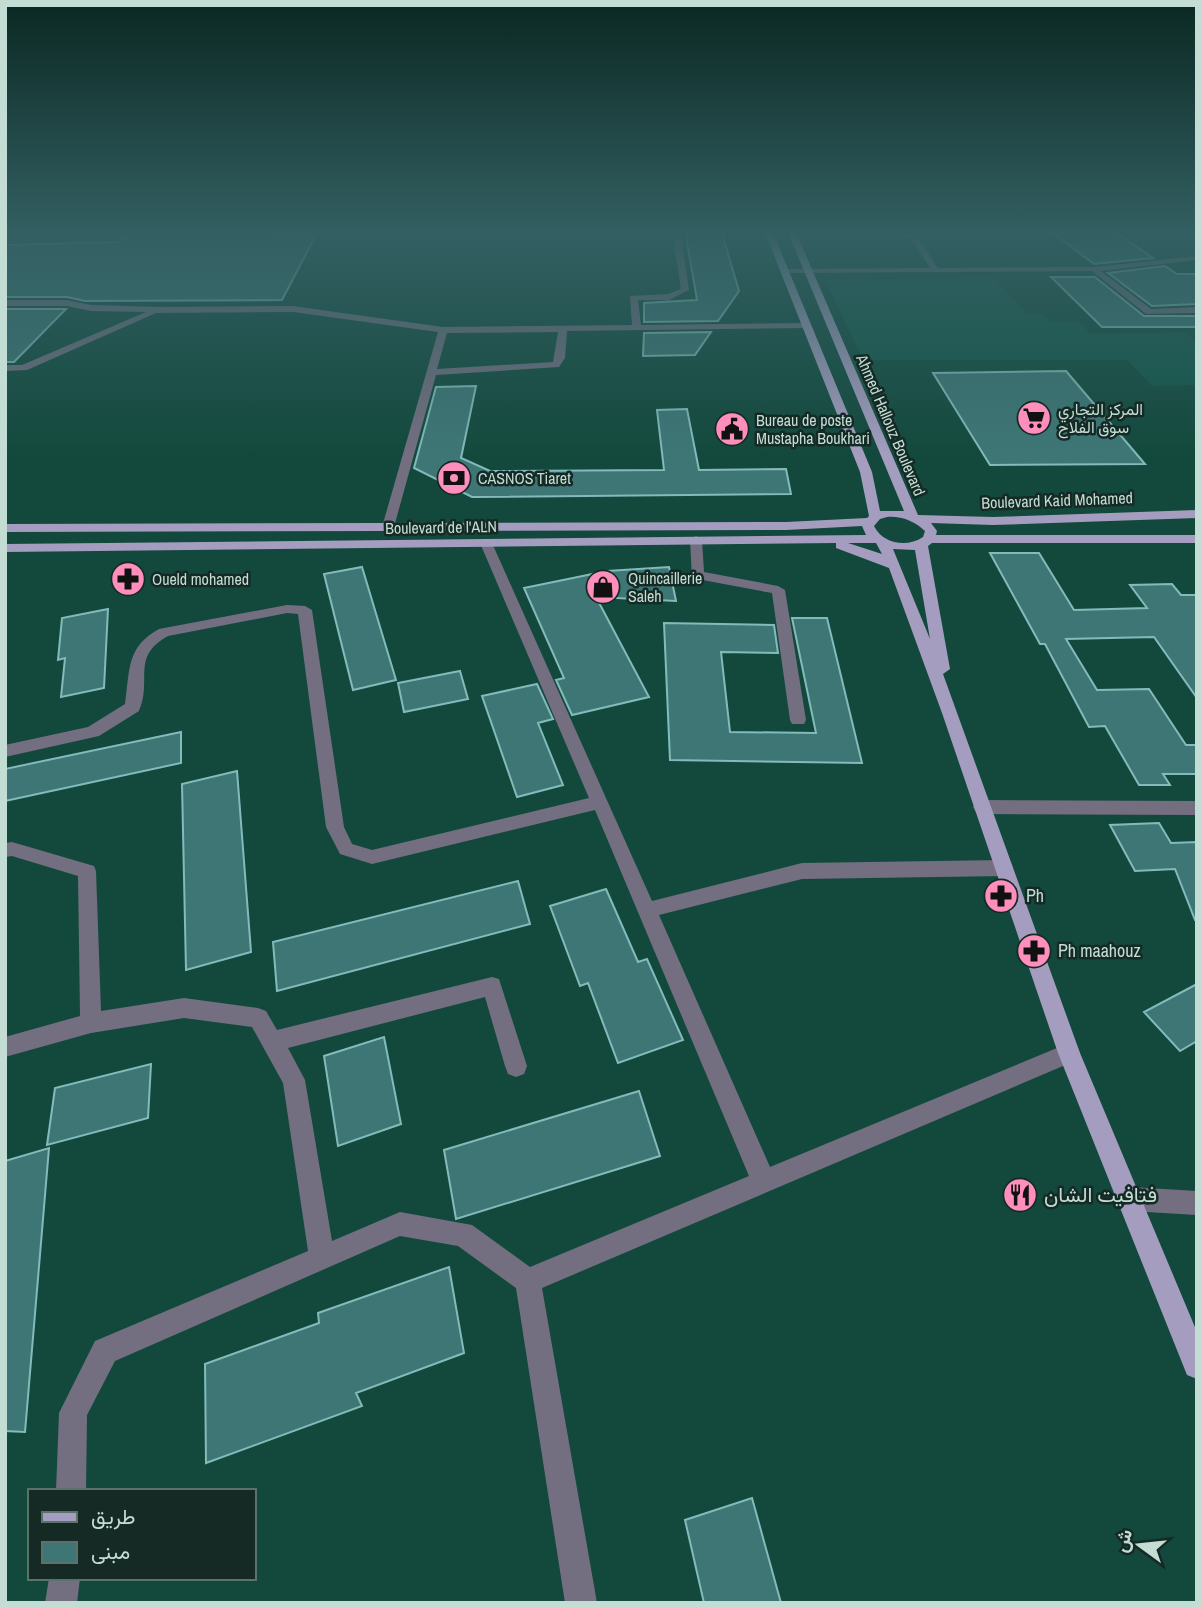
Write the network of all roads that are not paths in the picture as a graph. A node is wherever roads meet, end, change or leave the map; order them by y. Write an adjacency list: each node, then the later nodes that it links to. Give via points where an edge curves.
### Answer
1 (77, 305): 6 (street)
2 (634, 305): 9 (street)
3 (799, 305): 8 (main road)
4 (824, 305): 15 (main road, Ahmed Hallouz Boulevard)
5 (1140, 305): 7 (street, via 1149,312)
6 (159, 310): 11 (street, via 293,309); 12 (street, via 23,368)
7 (1197, 310)
8 (808, 326): 9 (street); 16 (main road, via 866,472)
9 (637, 328): 10 (street)
10 (563, 329): 11 (street); 13 (street, via 556,365)
11 (443, 330): 13 (street)
12 (5, 368)
13 (431, 372): 17 (street)
14 (1197, 514): 15 (main road, Boulevard Kaid Mohamed, via 993,521)
15 (915, 518): 16 (main road, Boulevard Kaid Mohamed, via 896,513); 23 (main road, Ahmed Hallouz Boulevard, via 930,531)
16 (872, 519): 17 (main road, Boulevard de l'ALN, via 786,526); 21 (main road, via 869,530)
17 (388, 527): 18 (main road, Boulevard de l'ALN)
18 (5, 528)
19 (1197, 539): 23 (main road)
20 (696, 540): 22 (main road, Boulevard de l'ALN); 24 (main road, Boulevard de l'ALN); 28 (street, via 697,575 778,590)
21 (880, 540): 22 (main road, Boulevard de l'ALN); 23 (main road, Boulevard de l'ALN, via 898,547); 26 (main road)
22 (817, 541): 26 (main road, via 858,550)
23 (925, 542): 27 (main road, Ahmed Hallouz Boulevard)
24 (486, 544): 25 (main road, Boulevard de l'ALN); 30 (street)
25 (5, 548)
26 (895, 566): 27 (main road)
27 (950, 713): 31 (main road)
28 (798, 720)
29 (5, 751): 30 (street, via 93,732 133,707 140,654 148,640 164,632 287,609 305,610 335,827 346,849 372,857)
30 (600, 802): 35 (street)
31 (982, 807): 32 (street); 34 (main road)
32 (1197, 808)
33 (5, 850): 36 (street, via 87,871)
34 (1004, 867): 35 (street, via 803,871); 39 (main road)
35 (647, 911): 41 (street)
36 (91, 1023): 37 (street, via 184,1007 258,1018); 38 (street)
37 (272, 1042): 40 (street, via 492,986); 44 (street, via 294,1080)
38 (5, 1047)
39 (1069, 1054): 41 (street); 42 (main road)
40 (516, 1066)
41 (764, 1182): 45 (street)
42 (1130, 1199): 43 (street); 46 (main road)
43 (1197, 1203)
44 (322, 1258): 45 (street, via 400,1224 463,1234); 47 (street, via 105,1351 73,1413)
45 (528, 1281): 50 (street)
46 (1197, 1365)
47 (71, 1489)
48 (65, 1580): 49 (street)
49 (61, 1603)
50 (581, 1603)

